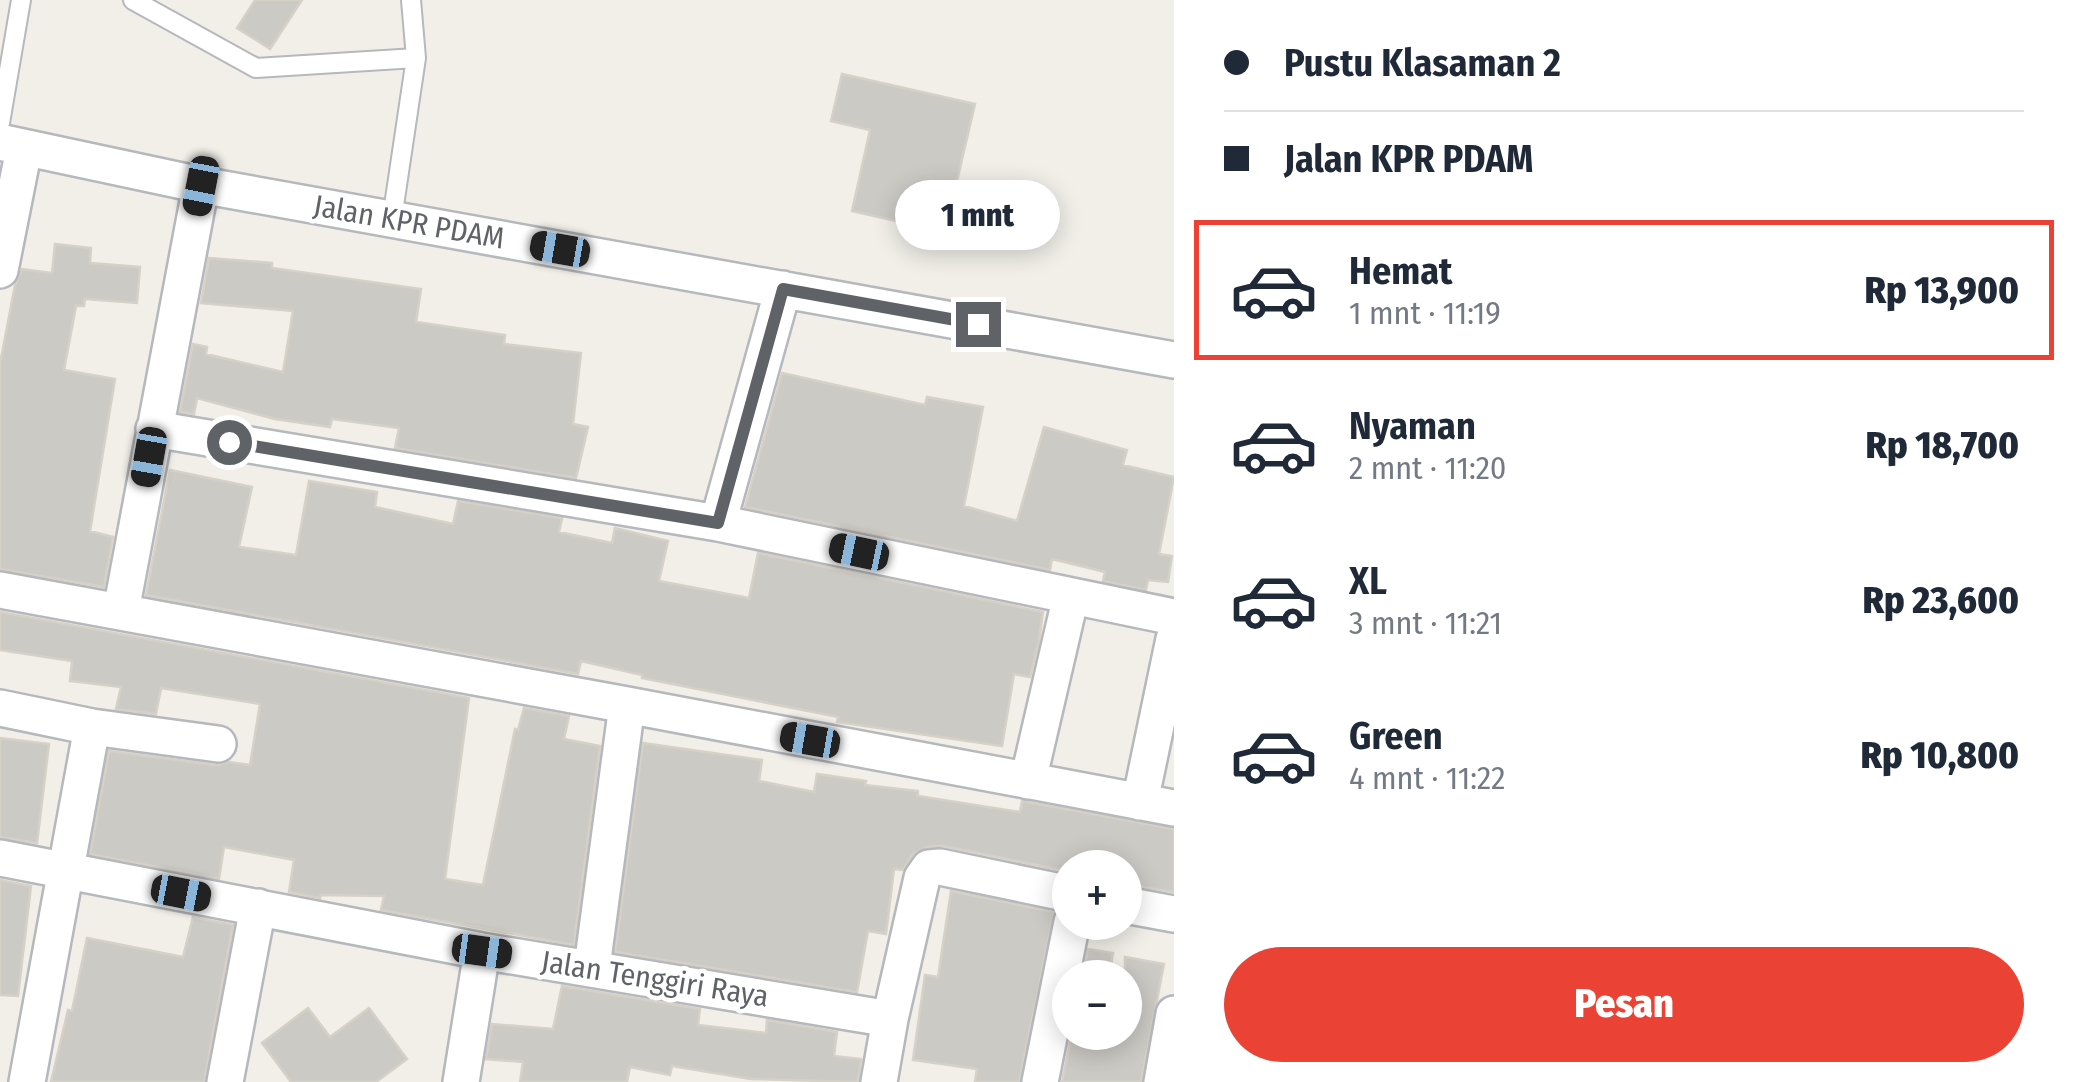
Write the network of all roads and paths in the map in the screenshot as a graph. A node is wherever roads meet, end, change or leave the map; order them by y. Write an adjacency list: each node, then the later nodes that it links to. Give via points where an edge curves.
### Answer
1 (20, 0): 5 (lane)
2 (133, 0): 4 (lane, via 256,68)
3 (410, 0): 4 (lane)
4 (416, 58): 8 (lane)
5 (0, 123)
6 (12, 146): 7 (street, Jalan KPR PDAM); 9 (street)
7 (201, 186): 8 (street, Jalan KPR PDAM); 12 (street)
8 (392, 219): 10 (street, Jalan KPR PDAM)
9 (0, 270)
10 (783, 289): 11 (street, Jalan KPR PDAM); 13 (street)
11 (1174, 360)
12 (154, 429): 13 (street); 16 (street)
13 (718, 523): 15 (street)
14 (0, 590): 16 (street)
15 (1071, 596): 17 (street); 23 (street)
16 (121, 611): 19 (street)
17 (1174, 617)
18 (1174, 639): 24 (street)
19 (627, 705): 23 (street); 33 (street)
20 (0, 708): 21 (street)
21 (92, 727): 22 (street); 26 (street)
22 (218, 744)
23 (1028, 781): 24 (street)
24 (1157, 805)
25 (0, 858): 26 (street, Jalan Tenggiri Raya)
26 (65, 871): 28 (street, Jalan Tenggiri Raya); 37 (street)
27 (1052, 890): 35 (street, via 929,868)
28 (258, 907): 32 (street, Jalan Tenggiri Raya); 38 (street)
29 (1142, 908): 30 (street)
30 (1174, 914)
31 (1068, 940): 41 (street)
32 (482, 951): 33 (street, Jalan Tenggiri Raya); 39 (street)
33 (592, 967): 35 (street, Jalan Tenggiri Raya)
34 (1174, 1014): 36 (street)
35 (890, 1019): 40 (street)
36 (1168, 1061)
37 (28, 1082)
38 (225, 1082)
39 (461, 1082)
40 (879, 1082)
41 (1040, 1082)

